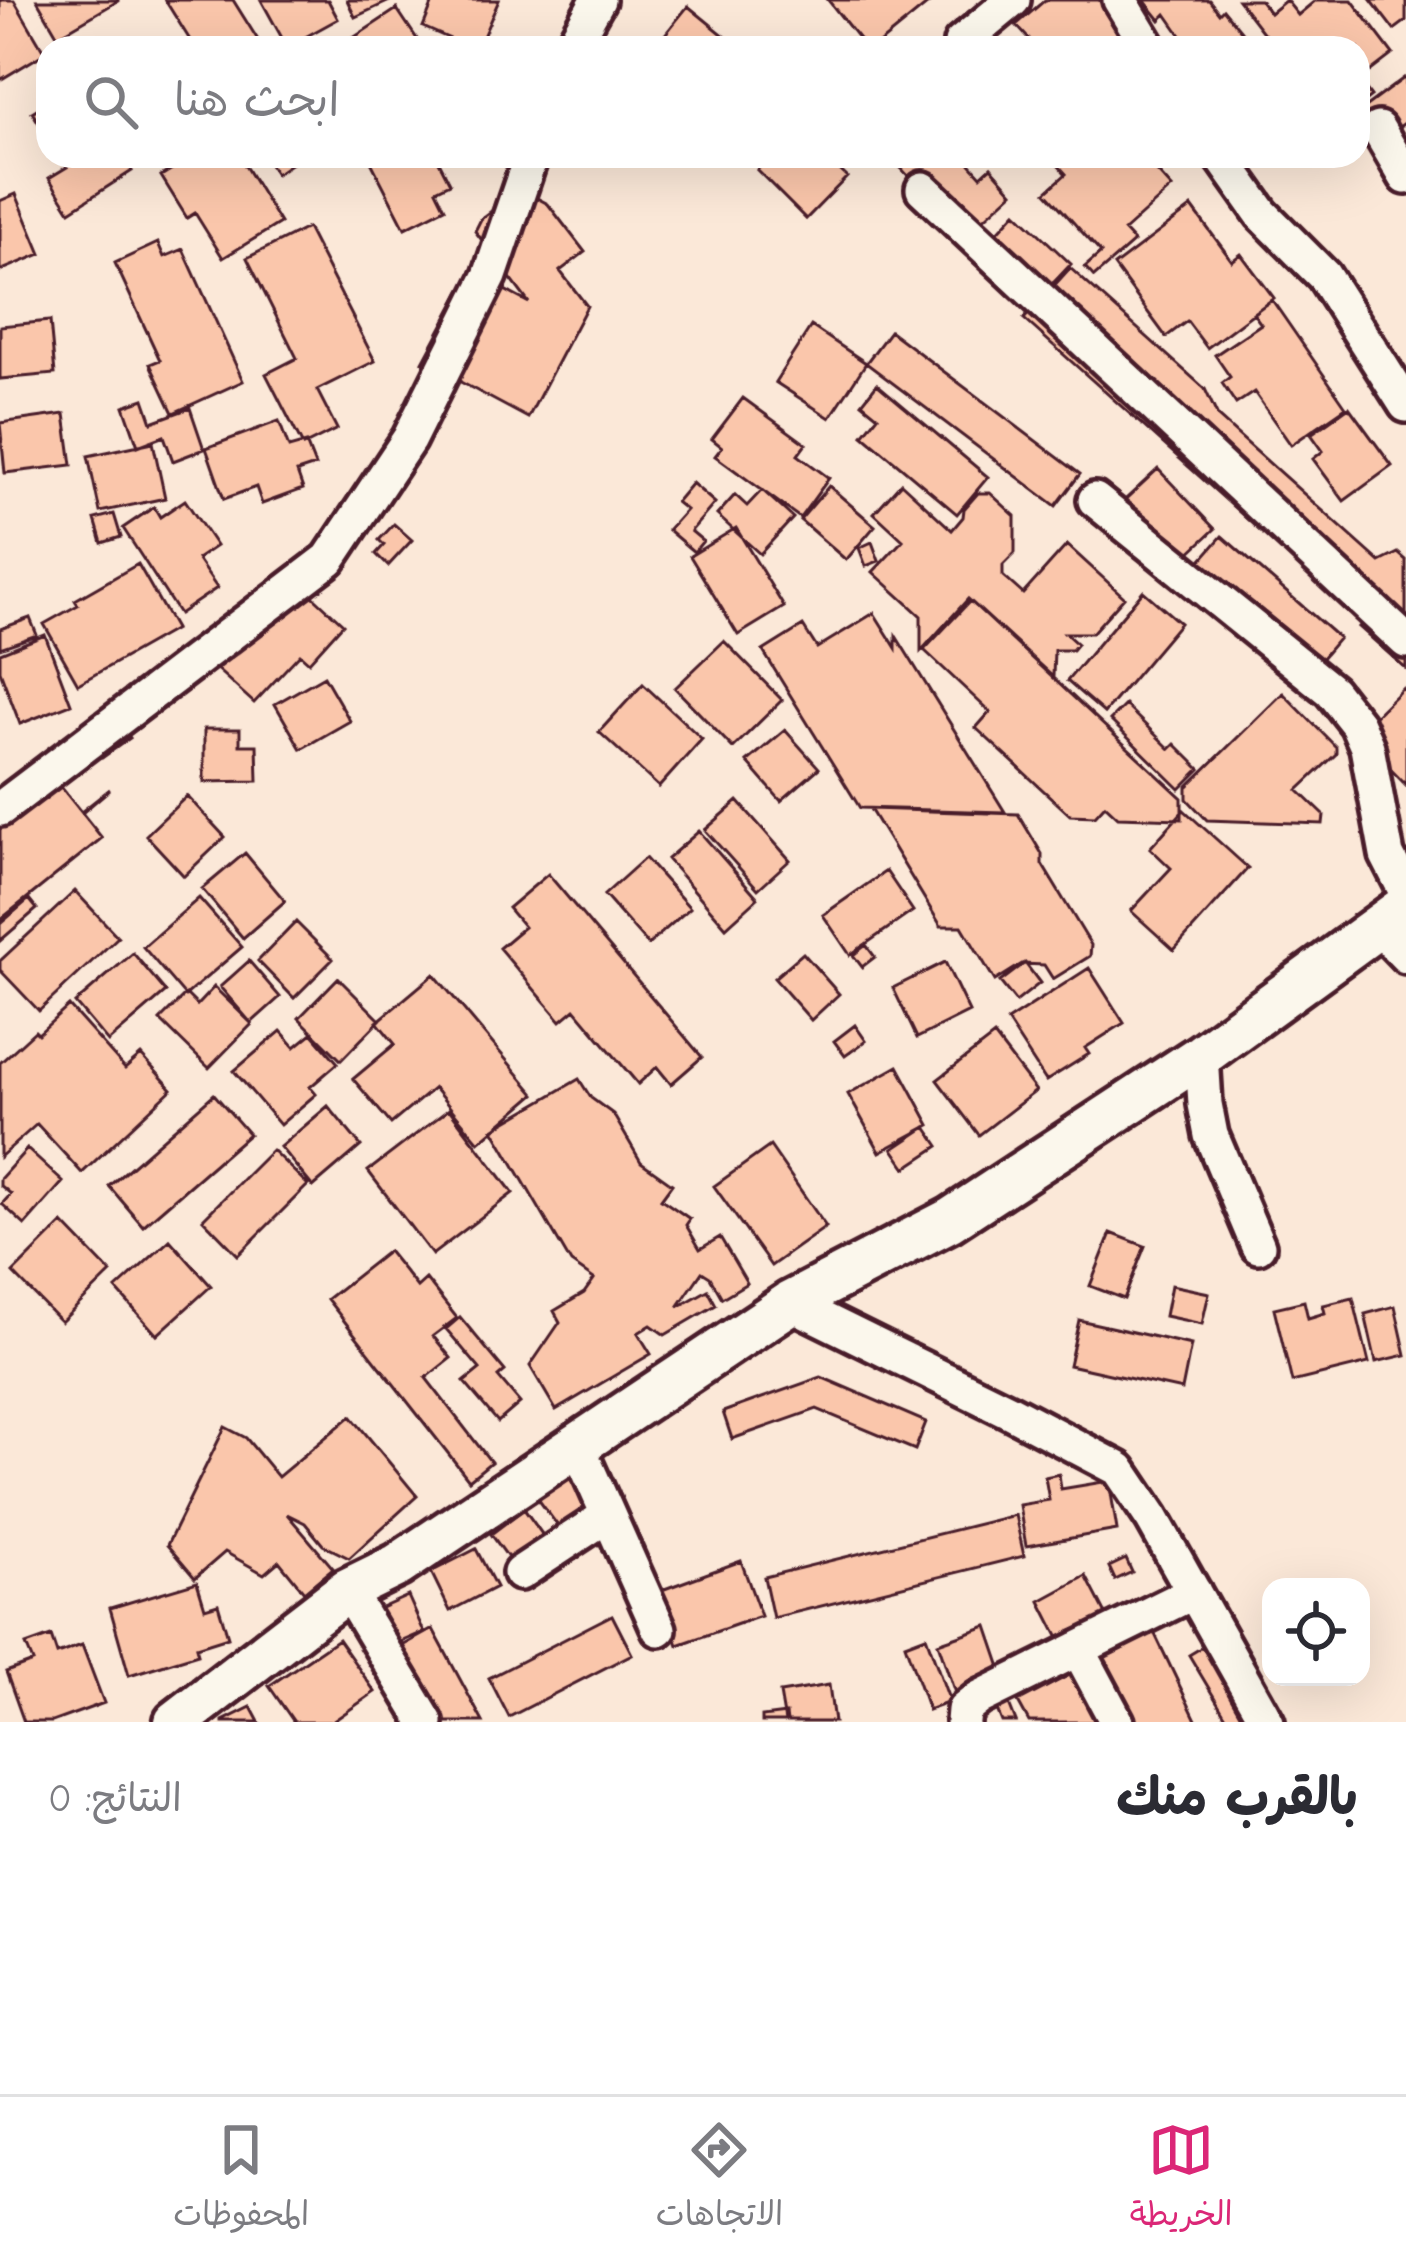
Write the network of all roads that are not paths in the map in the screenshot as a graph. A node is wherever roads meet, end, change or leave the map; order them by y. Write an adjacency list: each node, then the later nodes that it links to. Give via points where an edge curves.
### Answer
1 (598, 0): 4 (street)
2 (1013, 0): 5 (street)
3 (1120, 0): 6 (street)
4 (578, 36)
5 (969, 36)
6 (1142, 36)
7 (1378, 129): 10 (street)
8 (527, 168): 15 (street, via 490,276 409,439 329,559)
9 (1229, 168): 12 (street, via 1324,276)
10 (1406, 177)
11 (923, 189): 14 (street)
12 (1406, 405)
13 (1095, 500): 16 (street, via 1331,691 1367,747 1388,855)
14 (1406, 641)
15 (0, 809)
16 (1406, 892)
17 (1397, 930): 18 (main road)
18 (1202, 1055): 19 (street, via 1211,1135); 20 (main road, via 950,1220)
19 (1258, 1246)
20 (790, 1303): 21 (main road); 25 (street, via 1118,1469)
21 (577, 1445): 22 (street); 24 (main road, via 398,1565)
22 (608, 1515): 23 (street); 26 (street)
23 (520, 1574)
24 (347, 1590): 28 (main road); 29 (street)
25 (1194, 1592): 27 (street); 32 (street)
26 (659, 1629)
27 (1078, 1649): 30 (street, via 979,1698); 31 (street)
28 (176, 1722)
29 (425, 1722)
30 (963, 1722)
31 (1117, 1722)
32 (1267, 1722)

